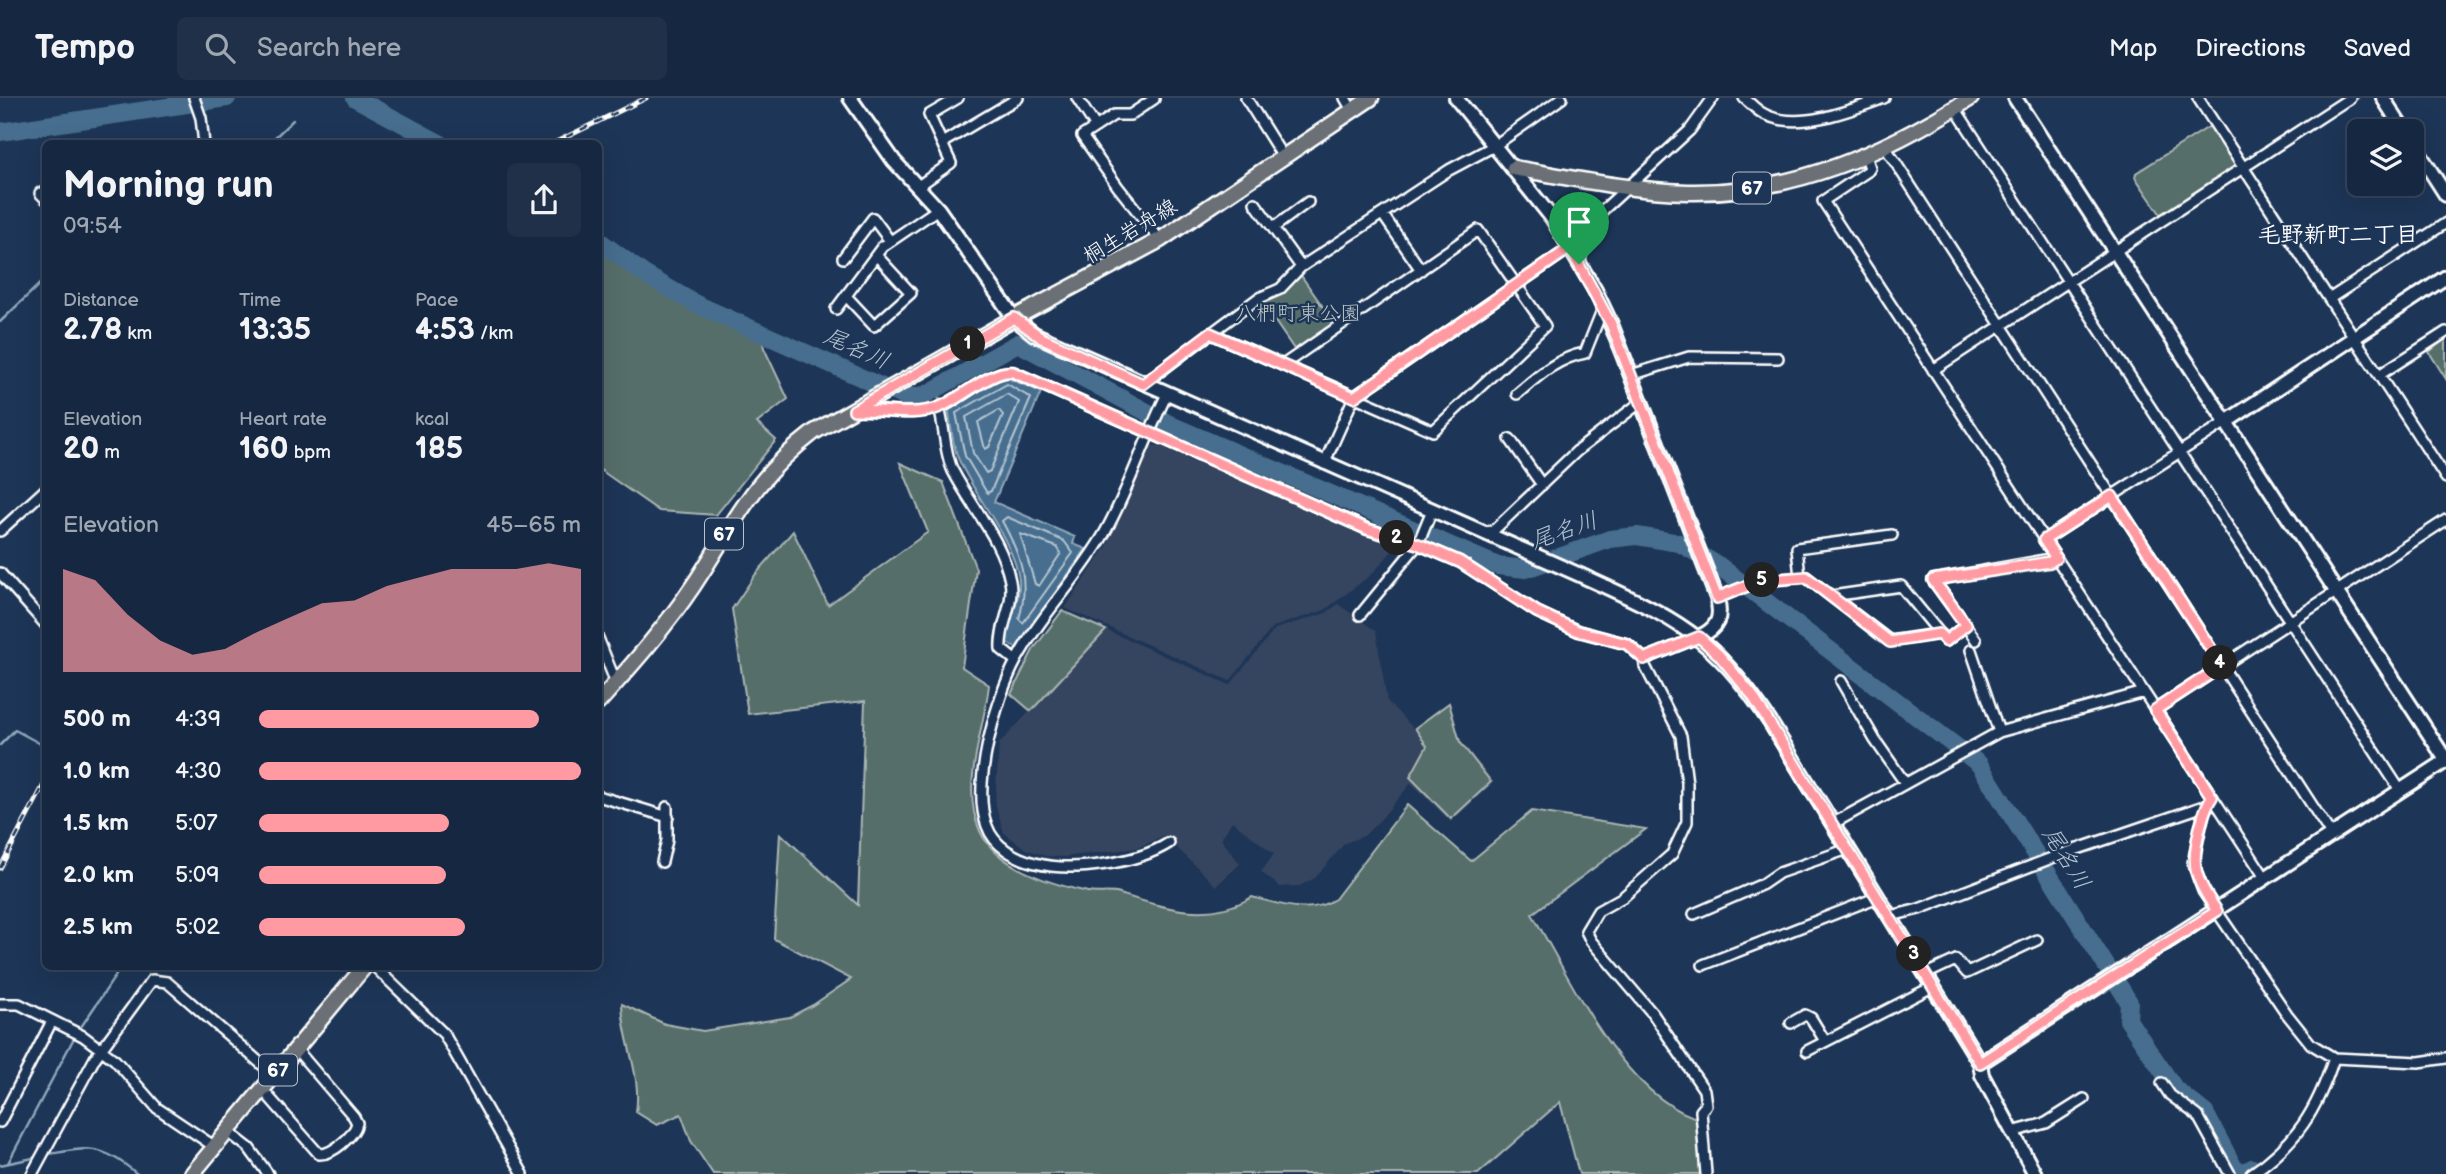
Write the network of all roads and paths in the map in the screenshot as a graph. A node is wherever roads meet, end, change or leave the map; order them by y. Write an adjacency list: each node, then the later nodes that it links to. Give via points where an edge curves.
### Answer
1 (194, 98): 23 (street)
2 (850, 98): 32 (street)
3 (958, 98): 24 (street, via 929,115)
4 (1018, 98): 24 (street)
5 (1077, 98): 22 (street)
6 (1246, 98): 28 (street)
7 (1371, 98): 19 (main road, 桐生岩舟線 / 67)
8 (1456, 98): 25 (street)
9 (1562, 98): 25 (street)
10 (1713, 98): 33 (street, via 1690,130)
11 (1744, 98): 12 (street, via 1763,114 1792,120)
12 (1884, 98)
13 (1970, 98): 20 (main road, 67)
14 (2015, 98): 44 (street)
15 (2198, 98): 30 (street)
16 (2350, 98): 30 (street)
17 (2383, 98): 21 (street)
18 (1154, 99): 22 (street, via 1130,115 1114,115)
19 (1349, 104): 28 (main road, 桐生岩舟線 / 67)
20 (1955, 108): 26 (main road, 67); 51 (street)
21 (2396, 119)
22 (1096, 127): 41 (street, via 1082,136 1085,144)
23 (204, 140)
24 (942, 143): 32 (street, via 951,163)
25 (1494, 146): 31 (street); 38 (street)
26 (1886, 148): 27 (main road, 67); 58 (street)
27 (1866, 156): 33 (main road, 67, via 1814,175 1754,188 1688,192); 64 (street, via 1868,171 1823,201)
28 (1283, 157): 41 (main road, 桐生岩舟線 / 67)
29 (2424, 161): 34 (street)
30 (2243, 167): 44 (street); 54 (street)
31 (1514, 168): 33 (main road, 67); 43 (street)
32 (917, 187): 37 (street)
33 (1629, 187): 47 (street, via 1590,222)
34 (2446, 195)
35 (1308, 202): 40 (street)
36 (1255, 203): 40 (street)
37 (938, 209): 42 (street); 57 (street)
38 (1383, 215): 48 (street); 49 (street)
39 (2446, 223): 54 (street)
40 (1272, 228): 48 (street)
41 (1160, 240): 57 (main road, 桐生岩舟線 / 67)
42 (890, 241): 45 (street); 46 (street, via 873,218)
43 (1570, 248): 47 (street); 52 (street)
44 (2115, 253): 51 (street); 74 (street)
45 (876, 255): 53 (street); 53 (street, via 911,293 874,326)
46 (843, 258)
47 (1579, 264): 55 (street)
48 (1301, 267): 60 (street, via 1280,289 1257,299)
49 (1421, 270): 52 (street, via 1478,230); 63 (street)
50 (2446, 277): 61 (street)
51 (2068, 283): 58 (street); 77 (street)
52 (1517, 284): 70 (street); 70 (street, via 1545,326 1433,431)
53 (846, 296): 56 (street)
54 (2329, 299): 61 (street)
55 (1603, 308): 65 (street); 69 (street, via 1585,353 1543,371)
56 (836, 309)
57 (1014, 318): 67 (street, via 1042,338); 73 (main road, 桐生岩舟線 / 67)
58 (2001, 326): 64 (street); 82 (street)
59 (2446, 332): 66 (street)
60 (1210, 333): 63 (street); 67 (street)
61 (2354, 338): 66 (street); 74 (street)
62 (1778, 358): 65 (street, via 1689,357)
63 (1283, 365): 70 (street)
64 (1933, 370): 88 (street)
65 (1631, 375): 71 (street)
66 (2379, 375): 79 (street)
67 (1143, 384): 68 (street)
68 (1167, 394): 75 (street); 78 (street)
69 (1517, 394)
70 (1354, 397): 78 (street)
71 (1641, 402): 80 (street); 95 (street)
72 (939, 408): 73 (street, via 910,413); 75 (street, via 1006,371); 106 (street, via 952,468 998,544 1011,581 1012,600 1000,637 1001,649)
73 (854, 410): 109 (main road, 67, via 814,432 761,480 673,615)
74 (2226, 422): 77 (street); 93 (street)
75 (1152, 428): 89 (street, via 1367,529); 106 (street, via 1099,541)
76 (1510, 439): 80 (street)
77 (2179, 452): 82 (street); 98 (street)
78 (1324, 464): 83 (street)
79 (2446, 478)
80 (1542, 485): 86 (street, via 1493,530)
81 (42, 493): 85 (street)
82 (2112, 496): 88 (street); 107 (street)
83 (1430, 515): 86 (street); 89 (street)
84 (2446, 520): 93 (street)
85 (0, 531)
86 (1484, 531): 101 (street, via 1655,609)
87 (1892, 535): 92 (street, via 1797,548)
88 (2044, 540): 90 (street)
89 (1419, 542): 96 (street); 105 (street, via 1460,562 1537,612 1578,631 1627,644)
90 (2056, 558): 99 (street, via 1933,580); 110 (street)
91 (0, 573): 97 (street)
92 (1800, 578): 94 (street, via 1806,577); 95 (street, via 1759,581)
93 (2337, 591): 98 (street); 114 (street)
94 (1832, 596): 100 (street, via 1890,642); 100 (street, via 1900,586)
95 (1717, 598): 101 (street, via 1718,621 1712,631)
96 (1360, 615)
97 (42, 620)
98 (2290, 622): 107 (street); 116 (street)
99 (1966, 625): 100 (street, via 1946,641); 102 (street)
100 (1939, 634)
101 (1699, 637): 105 (street); 119 (street, via 1752,695)
102 (1976, 640)
103 (602, 648): 109 (street)
104 (1971, 650): 113 (street)
105 (1644, 659): 158 (street, via 1681,736 1687,822 1672,854 1623,897 1595,913 1586,931 1653,1014 1704,1090)
106 (1016, 661): 121 (street, via 1003,692 984,770 983,813 992,837 1017,857 1064,867 1146,856)
107 (2222, 666): 112 (street); 120 (street)
108 (1841, 681): 115 (street)
109 (616, 683): 111 (main road, 67)
110 (2144, 692): 112 (street); 113 (street)
111 (602, 699)
112 (2155, 710): 118 (street)
113 (1999, 732): 115 (street)
114 (2446, 761): 116 (street)
115 (1905, 783): 119 (street)
116 (2400, 790): 120 (street)
117 (602, 797): 123 (street, via 668,812)
118 (2210, 801): 124 (street); 126 (street, via 2193,863 2203,891); 128 (street)
119 (1832, 824): 122 (street)
120 (2332, 836): 124 (street)
121 (1169, 844)
122 (1847, 849): 125 (street); 127 (street, via 1779,873)
123 (662, 862)
124 (2266, 879): 126 (street)
125 (1878, 897): 128 (street); 130 (street)
126 (2217, 911): 143 (street, via 2287,1014 2311,1044); 145 (street)
127 (1694, 914)
128 (1891, 916): 133 (street)
129 (2037, 940): 133 (street, via 1967,973 1956,960)
130 (1703, 965)
131 (362, 970): 141 (main road, 67)
132 (377, 970): 157 (street, via 444,1034)
133 (1926, 974): 134 (street)
134 (1933, 987): 139 (street); 145 (street)
135 (1, 1004): 136 (street); 137 (street, via 19,1004)
136 (0, 1015)
137 (52, 1021): 140 (street); 150 (street)
138 (1791, 1023): 139 (street, via 1805,1015 1811,1018)
139 (1825, 1041): 142 (street)
140 (102, 1049): 146 (street, via 152,980 162,979); 153 (street, via 156,1108); 154 (street)
141 (296, 1049): 146 (main road, 67); 148 (street, via 354,1117 354,1132 328,1153 319,1154)
142 (1807, 1051)
143 (2334, 1058): 144 (street, via 2419,1062); 161 (street, via 2308,1121 2286,1147)
144 (2446, 1058)
145 (1980, 1063): 152 (street)
146 (274, 1075): 148 (main road, 67)
147 (2162, 1083): 160 (street, via 2198,1116)
148 (262, 1090): 151 (main road, 67)
149 (2084, 1099): 152 (street, via 2046,1123)
150 (1, 1116)
151 (228, 1131): 153 (main road, 67); 156 (street, via 257,1156)
152 (2012, 1132): 159 (street)
153 (215, 1147): 155 (main road, 67)
154 (37, 1172)
155 (192, 1174)
156 (268, 1174)
157 (523, 1174)
158 (1706, 1174)
159 (2035, 1174)
160 (2230, 1174)
161 (2251, 1174)

